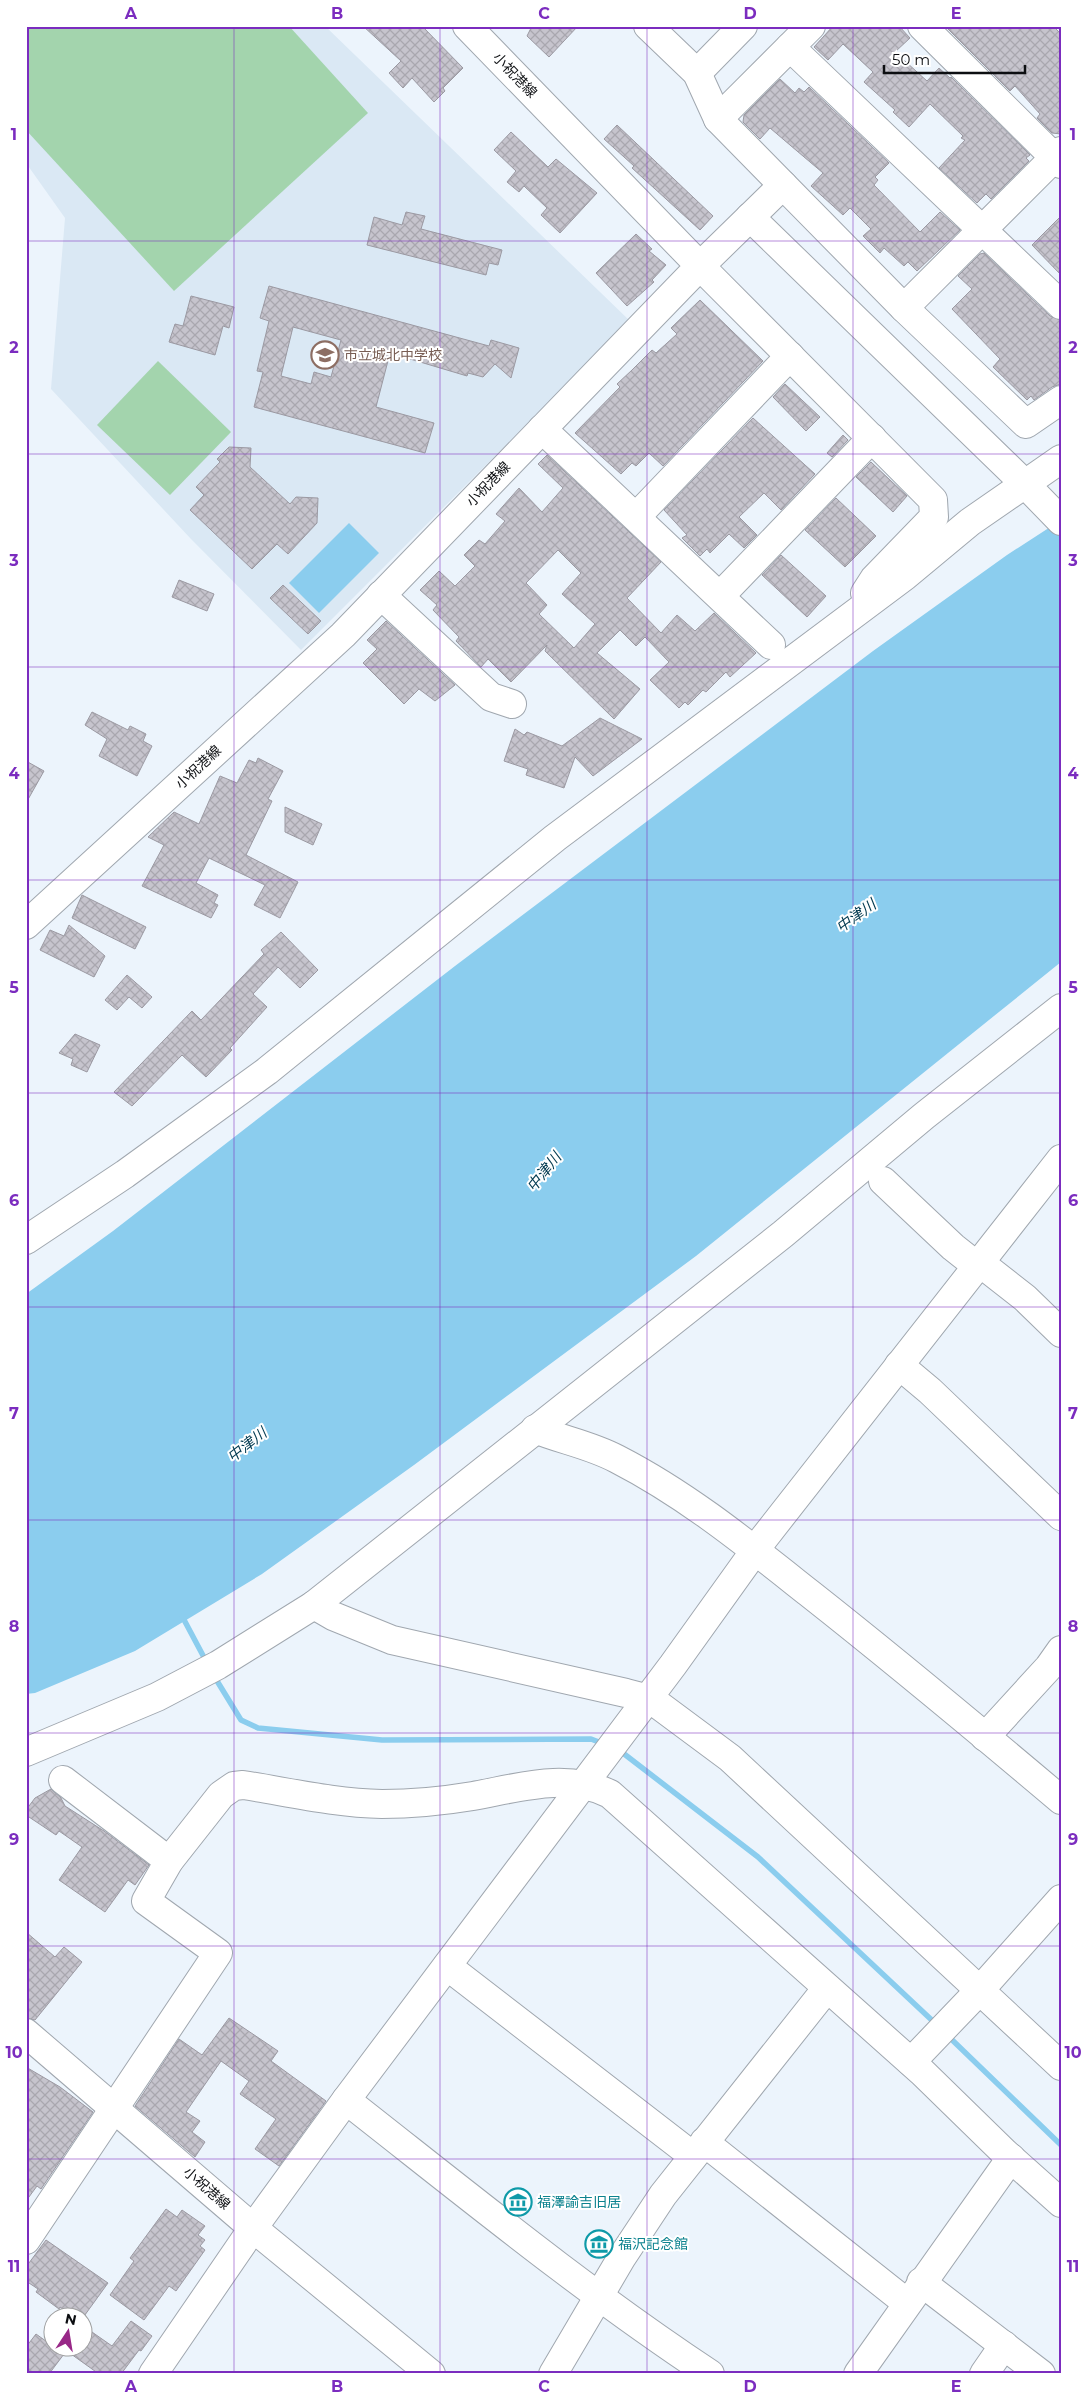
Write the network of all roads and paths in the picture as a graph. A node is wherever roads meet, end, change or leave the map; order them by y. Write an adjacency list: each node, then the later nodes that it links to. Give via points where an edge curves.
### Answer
1 (467, 26): 13 (street, 小祝港線)
2 (648, 26): 7 (street)
3 (743, 26): 7 (street)
4 (811, 26): 6 (street)
5 (922, 26): 9 (street)
6 (790, 47): 8 (street); 12 (street)
7 (697, 73): 8 (street)
8 (718, 119): 10 (street)
9 (1059, 158): 12 (street)
10 (783, 184): 11 (street); 15 (street)
11 (750, 217): 13 (street); 21 (street)
12 (982, 230): 14 (street); 15 (street)
13 (700, 266): 16 (street); 18 (street, 小祝港線)
14 (1061, 305)
15 (904, 308): 17 (street, via 1026,424)
16 (790, 356): 19 (street); 22 (street)
17 (1061, 400)
18 (542, 429): 22 (street); 24 (street, 小祝港線)
19 (872, 438): 25 (street); 26 (street, via 933,500 934,517 874,579)
20 (1061, 459): 21 (street)
21 (1025, 484): 23 (street); 26 (street, via 970,522)
22 (636, 517): 25 (street)
23 (1061, 521)
24 (381, 595): 28 (street, via 491,697); 29 (street, 小祝港線, via 343,635)
25 (720, 596): 27 (street)
26 (855, 612): 33 (street, via 555,838 267,1071)
27 (771, 645)
28 (512, 704)
29 (26, 925)
30 (1061, 1008): 37 (street, via 931,1110 783,1234)
31 (1061, 1159): 34 (street)
32 (883, 1180): 34 (street)
33 (26, 1240)
34 (978, 1264): 35 (street, via 1025,1298); 36 (street)
35 (1061, 1333)
36 (899, 1366): 38 (street, via 930,1391); 39 (street)
37 (535, 1429): 39 (street, via 618,1459 692,1503); 40 (street)
38 (1061, 1516)
39 (755, 1550): 42 (street); 43 (street)
40 (314, 1604): 42 (street, via 333,1616 392,1640); 44 (street, via 218,1665 157,1697)
41 (1061, 1650): 43 (street)
42 (647, 1699): 46 (street); 52 (street, via 730,1758)
43 (985, 1737): 47 (street)
44 (26, 1752)
45 (63, 1780): 48 (street)
46 (583, 1785): 48 (street, via 540,1783 470,1797 381,1804 234,1786 222,1795); 50 (street); 51 (street, via 610,1794)
47 (1061, 1800)
48 (169, 1861): 57 (street, via 146,1901 218,1952)
49 (1061, 1900): 52 (street)
50 (447, 1966): 56 (street); 58 (street)
51 (827, 1988): 54 (street); 58 (street)
52 (980, 1990): 54 (street); 55 (street)
53 (26, 2033): 57 (street, 小祝港線)
54 (911, 2062): 59 (street)
55 (1061, 2066)
56 (346, 2100): 61 (street); 64 (street)
57 (115, 2109): 61 (street, 小祝港線); 62 (street)
58 (698, 2149): 63 (street); 64 (street, via 644,2223)
59 (1011, 2158): 60 (street); 63 (street)
60 (1061, 2203)
61 (253, 2228): 66 (street, 小祝港線); 67 (street)
62 (26, 2240)
63 (914, 2293): 65 (street); 70 (street)
64 (599, 2297): 68 (street); 69 (street)
65 (1004, 2345): 71 (street); 72 (street)
66 (418, 2370)
67 (153, 2374)
68 (553, 2374)
69 (710, 2374)
70 (858, 2374)
71 (984, 2374)
72 (1041, 2374)

